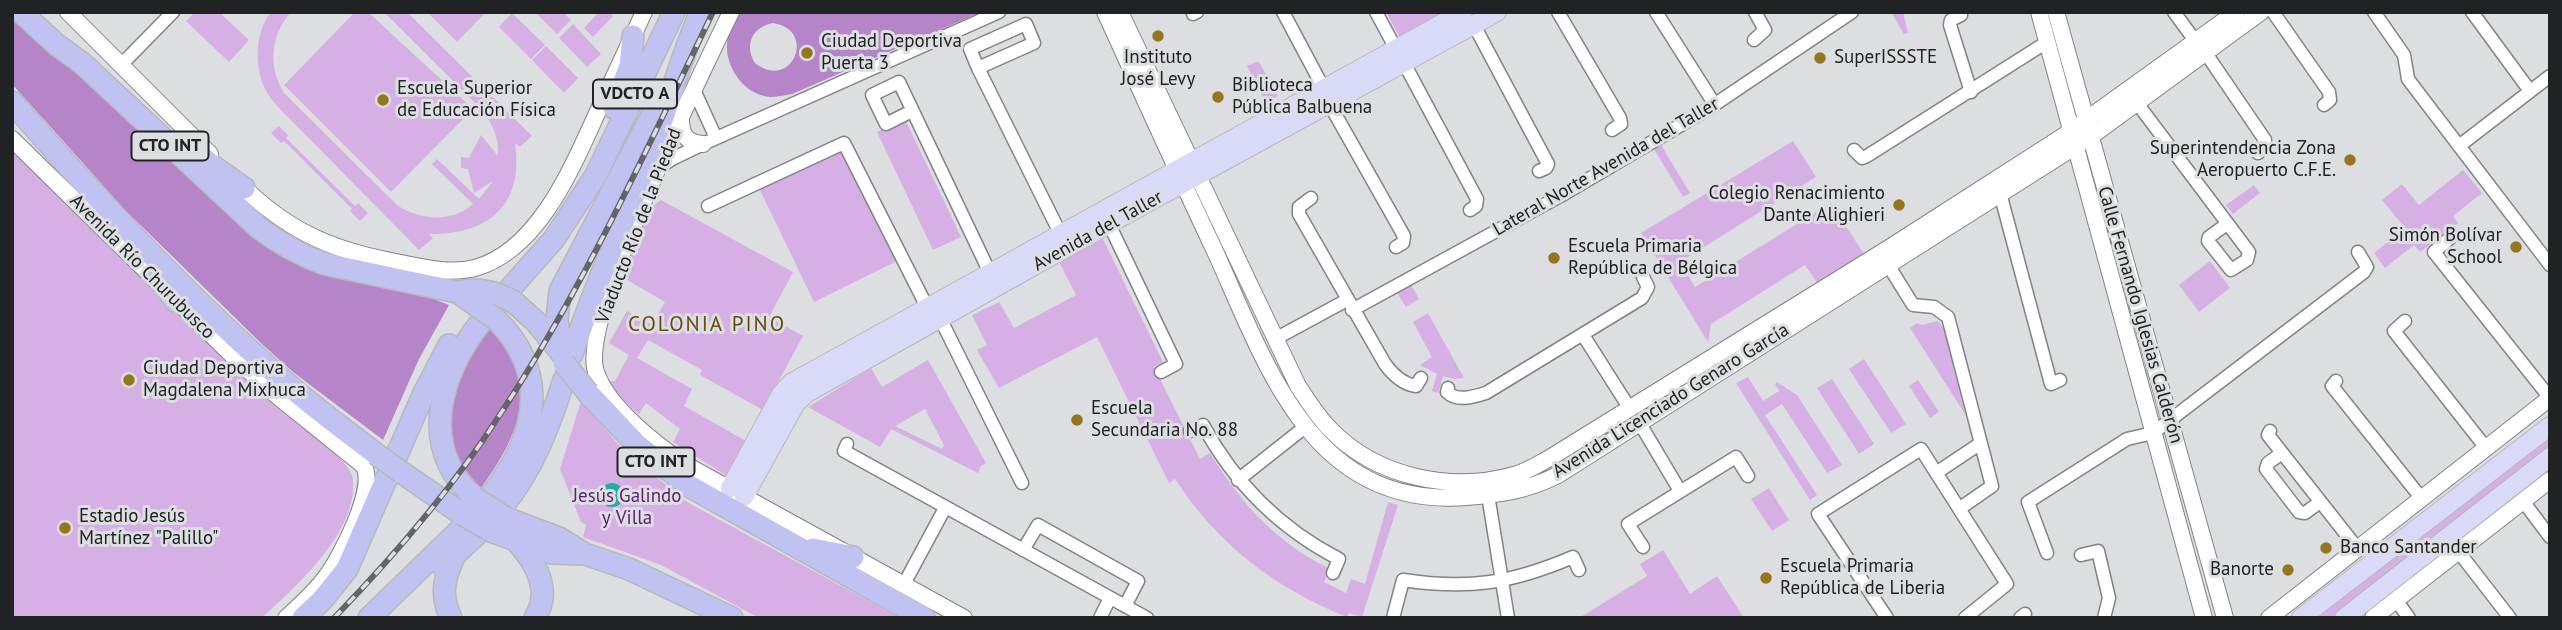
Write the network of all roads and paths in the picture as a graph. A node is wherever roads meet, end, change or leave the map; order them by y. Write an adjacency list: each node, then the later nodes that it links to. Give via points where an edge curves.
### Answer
1 (21, 12): 35 (highway, CTO INT)
2 (42, 12): 35 (highway)
3 (68, 12): 36 (street, CTO INT)
4 (173, 12): 36 (street)
5 (644, 12): 29 (street)
6 (674, 12): 64 (highway, VDCTO A)
7 (701, 12): 31 (highway, Viaducto Río de la Piedad / VDCTO A)
8 (731, 12): 39 (street, Viaducto Río de la Piedad)
9 (999, 12): 57 (street)
10 (1105, 12): 63 (street, Avenida Licenciado Genaro García)
11 (1121, 12): 63 (street, Avenida Licenciado Genaro García)
12 (1283, 12): 42 (street)
13 (1376, 12): 34 (street)
14 (1497, 12): 28 (main road, Avenida del Taller)
15 (1558, 12): 52 (street, via 1622,121)
16 (1656, 12): 45 (street)
17 (1755, 12): 30 (street, via 1765,30)
18 (1852, 12): 45 (street, Lateral Norte Avenida del Taller)
19 (2039, 12): 32 (street, Calle Fernando Iglesias Calderón)
20 (2056, 12): 51 (street, Calle Fernando Iglesias Calderón)
21 (2174, 12): 33 (street)
22 (2236, 12): 33 (street, Avenida Licenciado Genaro García)
23 (2261, 12): 33 (street, Avenida Licenciado Genaro García)
24 (2273, 12): 46 (street, via 2329,93 2330,100)
25 (2374, 12): 58 (street, via 2404,55 2408,79)
26 (2472, 12): 40 (street)
27 (1961, 15): 41 (street, via 1950,25)
28 (1469, 19): 34 (main road, Avenida del Taller); 62 (street, via 1548,164)
29 (633, 36): 64 (highway, via 630,66 593,156); 65 (street, CTO INT, via 552,204 506,252 486,264 453,271 357,255 278,218)
30 (1754, 40)
31 (687, 42): 70 (highway, Viaducto Río de la Piedad / VDCTO A); 91 (highway, via 560,291 557,319)
32 (2047, 42): 41 (street); 56 (street, Calle Fernando Iglesias Calderón)
33 (2200, 47): 44 (street, Avenida Licenciado Genaro García); 51 (street, Avenida Licenciado Genaro García); 60 (street, via 2265,140)
34 (1400, 56): 42 (main road, Avenida del Taller); 69 (street, via 1477,200)
35 (82, 63): 47 (highway, CTO INT)
36 (121, 65): 65 (street, CTO INT)
37 (978, 68): 37 (street, via 1034,43 1026,24 970,49); 74 (street)
38 (2550, 76): 40 (street)
39 (694, 90): 50 (street, Viaducto Río de la Piedad); 57 (street)
40 (2530, 91): 58 (street)
41 (1971, 92): 59 (street, via 1867,156 1862,158)
42 (1327, 97): 63 (main road, Avenida del Taller); 76 (street, via 1405,236)
43 (12, 102): 53 (highway)
44 (2137, 103): 54 (street, Avenida Licenciado Genaro García); 72 (street)
45 (1715, 105): 85 (street, Lateral Norte Avenida del Taller, via 1562,195)
46 (2324, 105)
47 (133, 110): 65 (highway, via 164,123); 86 (highway, CTO INT, bridge, via 259,228 290,250 346,269 457,292)
48 (12, 111): 53 (street)
49 (912, 111): 82 (street)
50 (681, 119): 57 (street, via 686,138 694,143); 61 (street, Viaducto Río de la Piedad)
51 (2085, 120): 54 (street, Calle Fernando Iglesias Calderón); 56 (street, Avenida Licenciado Genaro García)
52 (1612, 130)
53 (38, 131): 77 (highway)
54 (2090, 137): 56 (street, Avenida Licenciado Genaro García); 101 (street, Calle Fernando Iglesias Calderón)
55 (12, 139): 84 (street, Avenida Río Churubusco)
56 (2073, 139): 66 (street, Avenida Licenciado Genaro García); 73 (street, Avenida Licenciado Genaro García); 106 (street, Calle Fernando Iglesias Calderón)
57 (710, 141): 61 (street)
58 (2459, 146): 81 (street)
59 (1854, 150)
60 (2258, 153)
61 (657, 169): 70 (highway); 123 (street, Viaducto Río de la Piedad / CTO INT, via 602,314 593,347 594,366 611,398 649,436 688,466)
62 (1539, 171)
63 (1187, 172): 71 (main road, Avenida del Taller); 74 (main road, Avenida del Taller); 90 (street, Avenida Licenciado Genaro García); 98 (street, Avenida Licenciado Genaro García)
64 (596, 175): 86 (highway, via 554,239)
65 (244, 188)
66 (2000, 193): 73 (street, Avenida Licenciado Genaro García); 94 (street, via 2051,384)
67 (1311, 198): 85 (street, via 1299,207 1299,214)
68 (708, 206): 87 (street, via 844,142)
69 (1470, 210)
70 (624, 221): 91 (highway, Viaducto Río de la Piedad / VDCTO A)
71 (1110, 223): 80 (main road, Avenida del Taller); 92 (street, via 1176,364)
72 (2227, 224)
73 (1935, 226): 79 (street, Avenida Licenciado Genaro García)
74 (1060, 233): 80 (main road, Avenida del Taller)
75 (2450, 239): 99 (street, via 2434,252)
76 (1396, 247)
77 (145, 249): 84 (highway); 113 (highway, via 284,381)
78 (2358, 252): 101 (street, via 2367,267 2364,272)
79 (1884, 258): 100 (street, Avenida Licenciado Genaro García); 107 (street, via 1913,305 1934,307 1948,317)
80 (1031, 259): 82 (main road, Avenida del Taller); 87 (main road, Avenida del Taller)
81 (2550, 265)
82 (990, 273): 87 (main road, Avenida del Taller)
83 (1643, 277): 89 (street, via 1648,287 1645,295)
84 (175, 301): 113 (street, Avenida Río Churubusco, via 271,391 360,461)
85 (1349, 305): 90 (street, Lateral Norte Avenida del Taller); 93 (street, via 1390,372 1413,386)
86 (496, 306): 91 (highway, CTO INT, via 554,359); 113 (highway, via 444,353); 130 (highway, via 523,357 531,402 528,427 514,464); 130 (highway, via 465,343 450,372 441,414 442,439 452,469)
87 (934, 310): 120 (street); 123 (main road, Avenida del Taller, via 801,397)
88 (2404, 321): 109 (street, via 2394,331)
89 (1583, 335): 97 (street, via 1486,393 1461,398 1449,395); 100 (street)
90 (1275, 339): 96 (street, Avenida Licenciado Genaro García)
91 (565, 362): 130 (highway, Viaducto Río de la Piedad / VDCTO A, via 535,457 515,492); 133 (highway, CTO INT, bridge, via 624,433 672,475)
92 (1161, 372)
93 (1421, 378)
94 (2060, 380)
95 (2336, 381): 125 (street, via 2332,386)
96 (1298, 386): 98 (street); 114 (street, Avenida Licenciado Genaro García, via 1318,416 1348,446)
97 (1448, 388)
98 (1282, 393): 103 (street, Avenida Licenciado Genaro García)
99 (2550, 398): 109 (street)
100 (1634, 415): 112 (street, Avenida Licenciado Genaro García); 116 (street, Avenida Licenciado Genaro García); 122 (street)
101 (2169, 421): 106 (street); 167 (street, Calle Fernando Iglesias Calderón)
102 (2550, 426): 169 (main road)
103 (1305, 428): 118 (street); 121 (street, Avenida Licenciado Genaro García, via 1350,468)
104 (1191, 431): 118 (street, via 1203,425)
105 (2270, 431): 110 (street, via 2268,435)
106 (2153, 433): 138 (street, via 2127,439 2028,502); 166 (street, Calle Fernando Iglesias Calderón)
107 (1981, 443): 115 (street); 129 (street, via 1992,486)
108 (847, 444): 128 (street, via 844,451)
109 (2486, 448): 125 (street)
110 (2282, 453): 127 (street); 127 (street, via 2266,469 2299,512)
111 (2550, 457): 170 (main road)
112 (1548, 459): 114 (street, Avenida Licenciado Genaro García, via 1515,475 1466,482); 116 (street)
113 (386, 466): 130 (highway); 150 (street, via 364,496 339,556 316,589); 151 (highway, via 347,569)
114 (1400, 473): 121 (street)
115 (1936, 473): 129 (street); 163 (street, via 1921,449 1818,514)
116 (1558, 475): 124 (street, Avenida Licenciado Genaro García, via 1514,492)
117 (1748, 476): 122 (street, via 1736,457)
118 (1238, 480): 144 (street, via 1289,530 1339,559)
119 (2550, 480): 126 (street)
120 (1022, 483)
121 (1394, 489): 124 (street, Avenida Licenciado Genaro García, via 1434,497)
122 (1680, 491): 134 (street, via 1628,524)
123 (737, 492): 142 (street, CTO INT)
124 (1488, 495): 145 (street)
125 (2422, 499): 135 (street)
126 (2523, 501): 131 (street); 137 (street)
127 (2320, 502): 135 (street)
128 (945, 508): 136 (street); 146 (street)
129 (1959, 509): 164 (street, via 2007,584)
130 (483, 516): 132 (highway); 139 (highway, via 559,538); 141 (highway, Viaducto Río de la Piedad / VDCTO A); 152 (highway)
131 (2550, 537)
132 (517, 542): 139 (highway, via 552,553); 155 (highway, via 540,574 542,601)
133 (791, 545): 142 (highway); 157 (highway, CTO INT)
134 (1643, 547)
135 (2357, 548): 168 (street)
136 (1023, 550): 147 (street); 149 (street, via 1038,525 1138,581)
137 (2458, 551): 148 (street); 173 (street)
138 (2047, 553)
139 (585, 554): 156 (highway, via 670,587)
140 (2081, 555): 165 (street, via 2098,551 2109,598)
141 (454, 556): 153 (highway, Viaducto Río de la Piedad / VDCTO A); 154 (highway, via 444,592)
142 (853, 557): 146 (street, CTO INT)
143 (1579, 570): 145 (street, via 1573,557)
144 (1333, 573)
145 (1502, 581): 161 (street, via 1445,585 1403,580); 162 (street)
146 (904, 584): 158 (street, CTO INT)
147 (1110, 598): 149 (street); 159 (street)
148 (2396, 600): 171 (street); 172 (street)
149 (1125, 606): 160 (street)
150 (286, 618)
151 (303, 618)
152 (369, 618)
153 (387, 618)
154 (452, 618)
155 (535, 618)
156 (732, 618)
157 (924, 618)
158 (964, 618)
159 (1100, 618)
160 (1147, 618)
161 (1393, 618)
162 (1508, 618)
163 (1886, 618)
164 (1965, 618)
165 (2104, 618)
166 (2204, 618)
167 (2225, 618)
168 (2269, 618)
169 (2301, 618)
170 (2344, 618)
171 (2373, 618)
172 (2409, 618)
173 (2510, 618)

